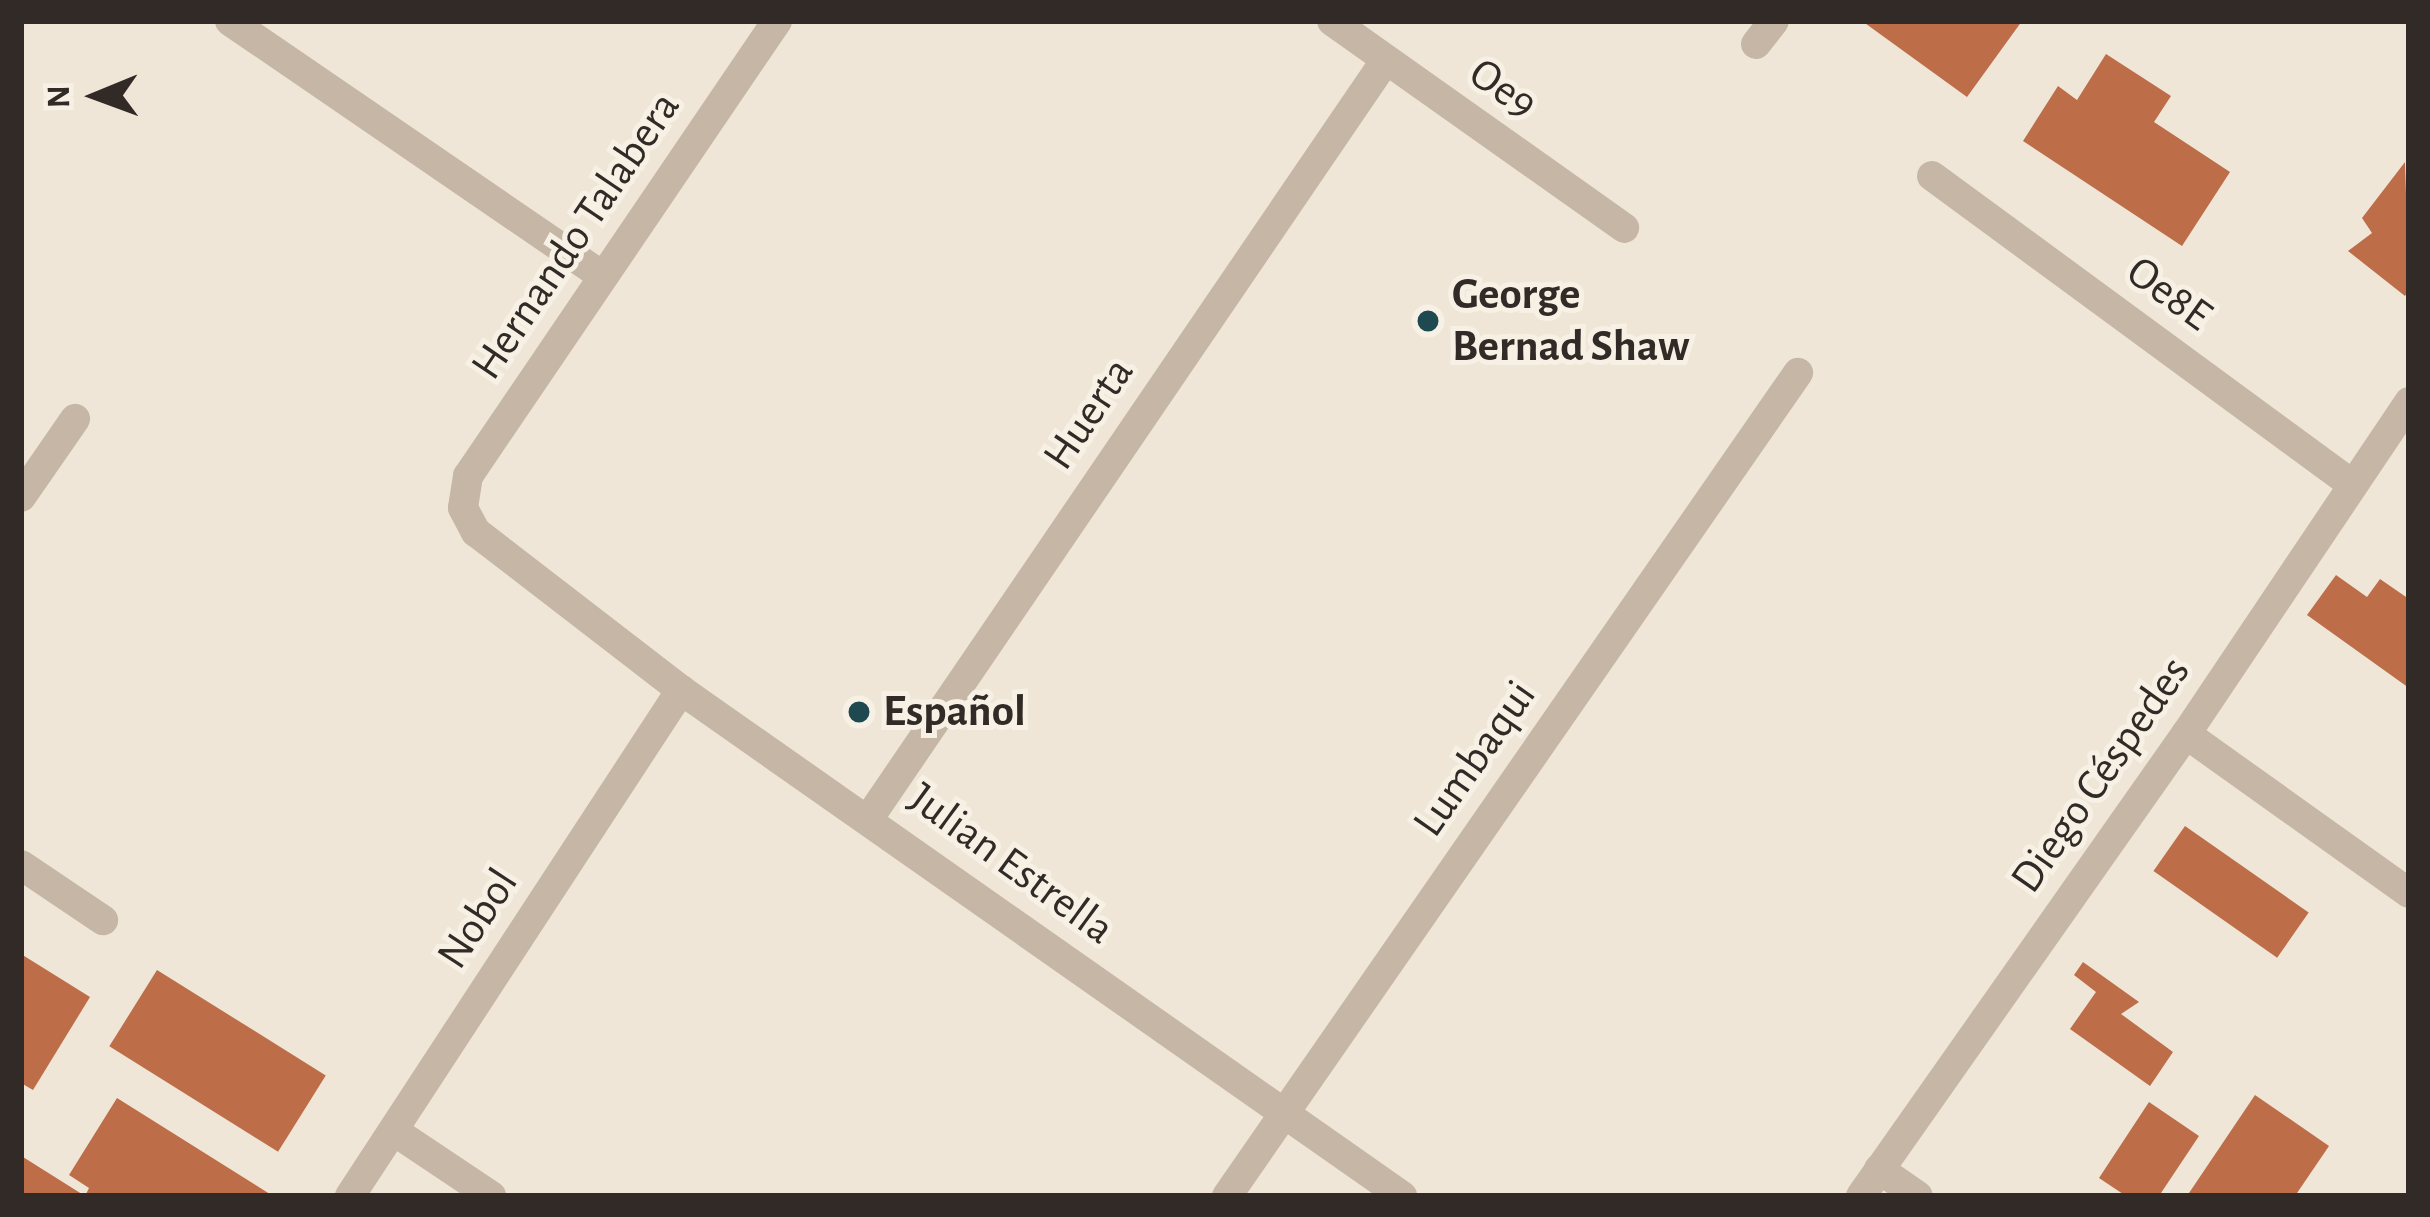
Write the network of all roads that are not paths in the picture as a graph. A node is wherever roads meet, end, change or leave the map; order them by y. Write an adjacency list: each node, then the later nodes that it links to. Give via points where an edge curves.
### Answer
1 (230, 21): 7 (street)
2 (777, 21): 7 (street, Hernando Talabera)
3 (1332, 21): 4 (street, Oe9)
4 (1384, 61): 6 (street, Oe9); 16 (street, Huerta)
5 (1932, 176): 11 (street, Oe8E)
6 (1624, 228)
7 (602, 275): 13 (street, Hernando Talabera, via 468,476)
8 (1798, 374): 20 (street, Lumbaqui)
9 (2409, 402): 11 (street, Diego Céspedes)
10 (75, 419): 12 (street)
11 (2353, 484): 15 (street, Diego Céspedes)
12 (21, 497)
13 (463, 508): 14 (street, Julian Estrella, via 476,532)
14 (681, 690): 16 (street, Julian Estrella); 21 (street, Nobol)
15 (2186, 734): 18 (street); 22 (street, Diego Céspedes)
16 (869, 818): 20 (street, Julian Estrella)
17 (21, 866): 19 (street)
18 (2409, 893)
19 (103, 920)
20 (1283, 1115): 25 (street, Lumbaqui); 26 (street, Julian Estrella)
21 (394, 1131): 23 (street, Nobol); 24 (street)
22 (1879, 1169): 27 (street, Diego Céspedes); 28 (street)
23 (350, 1196)
24 (491, 1196)
25 (1227, 1196)
26 (1402, 1196)
27 (1861, 1196)
28 (1918, 1196)

